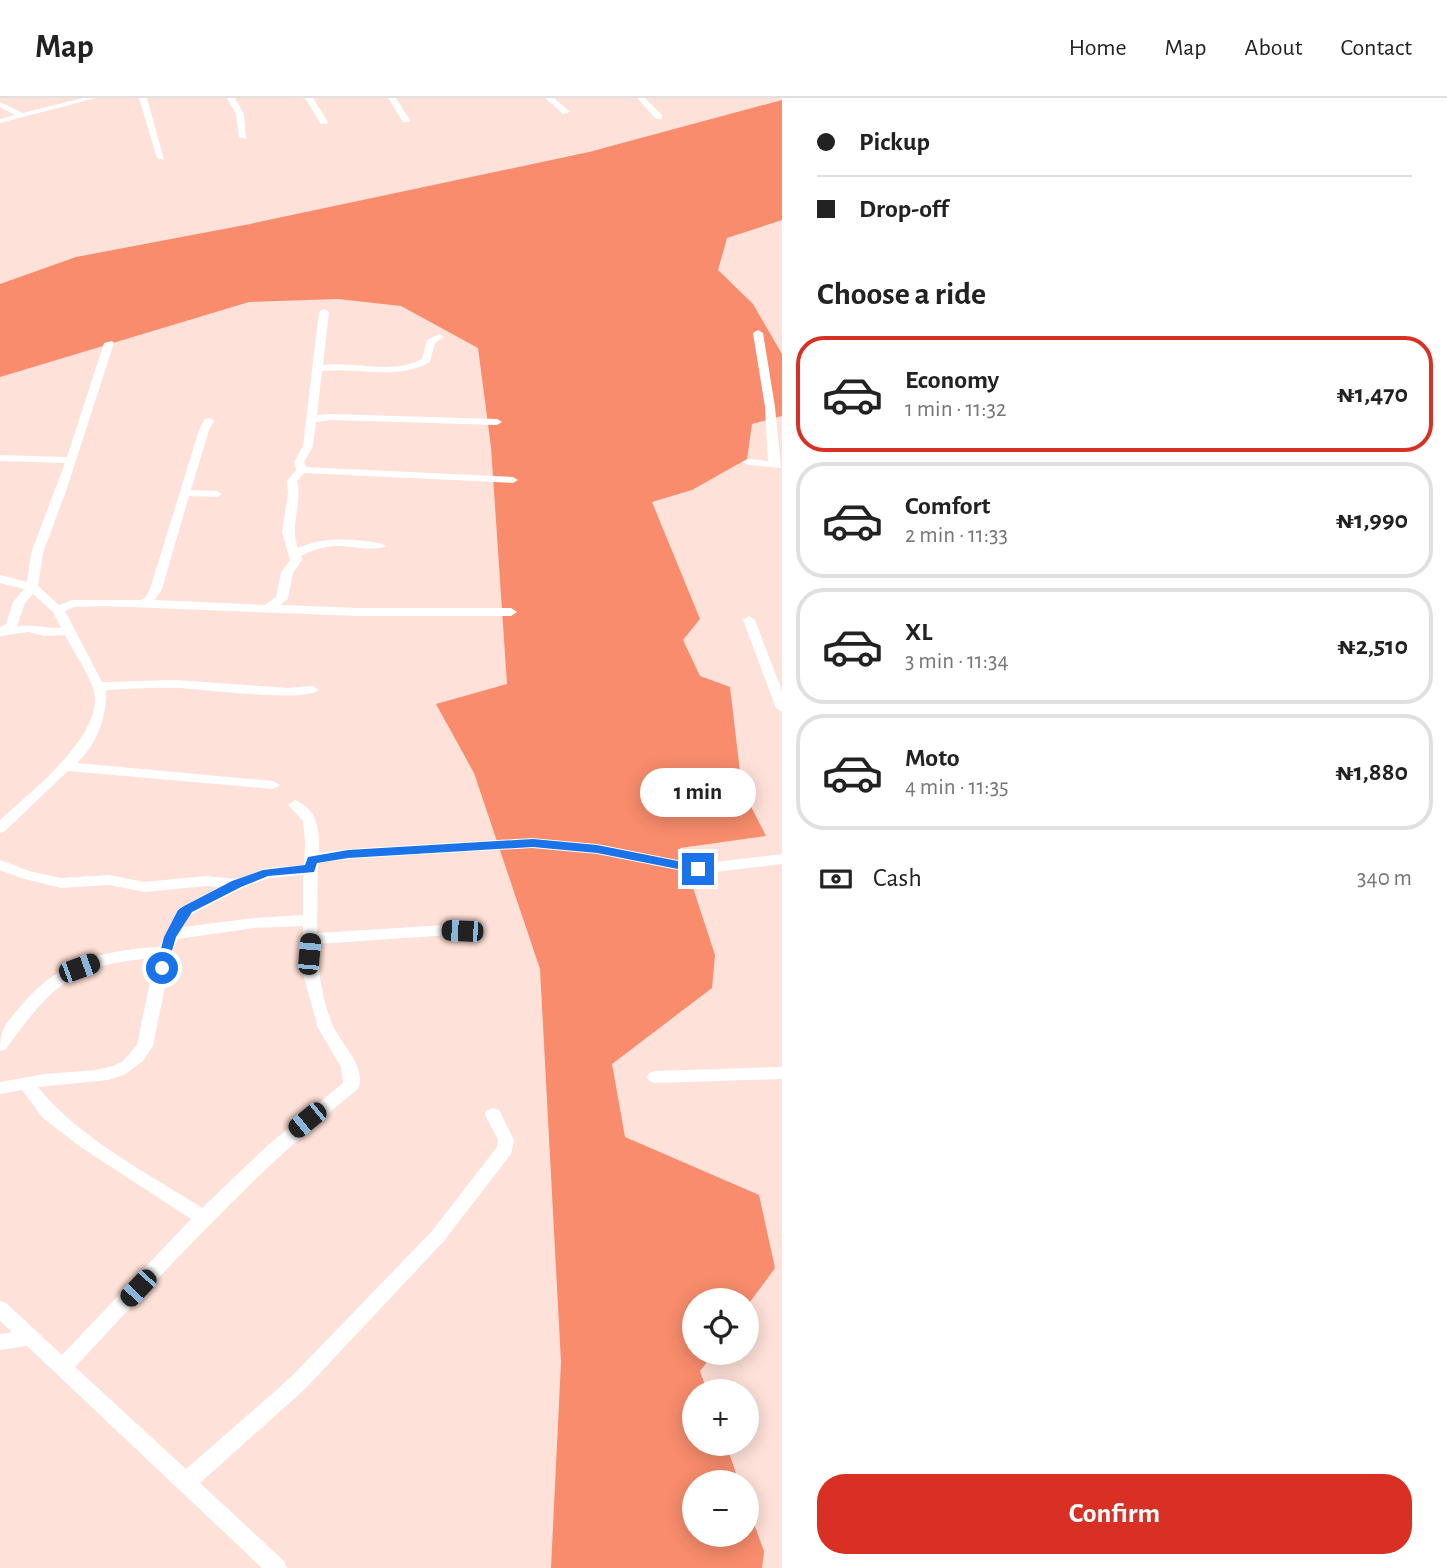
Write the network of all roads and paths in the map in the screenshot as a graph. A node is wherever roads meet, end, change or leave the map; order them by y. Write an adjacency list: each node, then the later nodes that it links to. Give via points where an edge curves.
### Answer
1 (92, 98): 10 (street)
2 (143, 98): 16 (street, via 153,127 152,141)
3 (231, 98): 15 (street, via 240,114)
4 (309, 98): 14 (street)
5 (392, 98): 12 (street)
6 (549, 98): 9 (street)
7 (641, 98): 11 (street)
8 (0, 104): 10 (street)
9 (566, 112)
10 (21, 115): 13 (street)
11 (659, 117)
12 (407, 120)
13 (0, 121)
14 (324, 122)
15 (243, 138)
16 (161, 158)
17 (324, 312): 21 (street)
18 (758, 333): 28 (street)
19 (439, 337): 21 (street, via 430,342 427,360 405,370)
20 (109, 343): 26 (street)
21 (318, 369): 22 (street)
22 (312, 419): 24 (street); 29 (street, via 306,453 299,462)
23 (209, 421): 31 (street)
24 (496, 422)
25 (0, 458): 26 (street)
26 (71, 460): 36 (street, via 37,552)
27 (748, 462): 28 (street)
28 (778, 465)
29 (301, 470): 30 (street); 34 (street, via 292,481 295,496 288,517 289,540)
30 (513, 480)
31 (185, 494): 32 (street); 37 (street, via 155,593)
32 (217, 494)
33 (380, 546): 34 (street, via 339,541)
34 (296, 554): 38 (street, via 282,599)
35 (0, 579): 36 (street)
36 (32, 587): 39 (street); 43 (street, via 19,602 11,626)
37 (143, 603): 38 (street); 39 (street, via 72,604)
38 (270, 606): 40 (street, via 358,612)
39 (58, 610): 42 (street)
40 (511, 612)
41 (749, 620): 44 (street)
42 (70, 631): 43 (street, via 29,628); 45 (street)
43 (1, 632)
44 (775, 667): 47 (street)
45 (98, 686): 46 (street); 48 (street, via 95,726)
46 (313, 690)
47 (782, 708)
48 (66, 766): 49 (street); 51 (street)
49 (273, 785)
50 (295, 805): 53 (street, via 310,824)
51 (0, 828)
52 (782, 859): 53 (street, via 698,869 597,849 533,843 348,854)
53 (311, 864): 55 (street); 56 (street)
54 (0, 865): 55 (street, via 61,883 109,880 144,887 206,881)
55 (237, 884): 58 (street, via 188,909)
56 (310, 919): 58 (street); 59 (street)
57 (478, 928): 59 (street)
58 (174, 934): 60 (street)
59 (311, 940): 67 (street, via 313,986 326,1028 349,1067 352,1085 276,1146)
60 (164, 952): 61 (street, via 125,954 79,968 46,988); 64 (street, via 145,1046 135,1062 113,1074)
61 (0, 1045)
62 (782, 1073): 63 (street)
63 (655, 1077)
64 (26, 1083): 65 (street); 67 (street, via 49,1113 85,1141)
65 (0, 1088)
66 (494, 1115): 72 (street, via 506,1140 505,1149 438,1236 298,1383)
67 (203, 1218): 71 (street)
68 (0, 1309): 69 (street)
69 (30, 1337): 70 (street); 71 (street)
70 (0, 1342)
71 (64, 1367): 72 (street)
72 (186, 1482): 73 (street)
73 (277, 1568)

